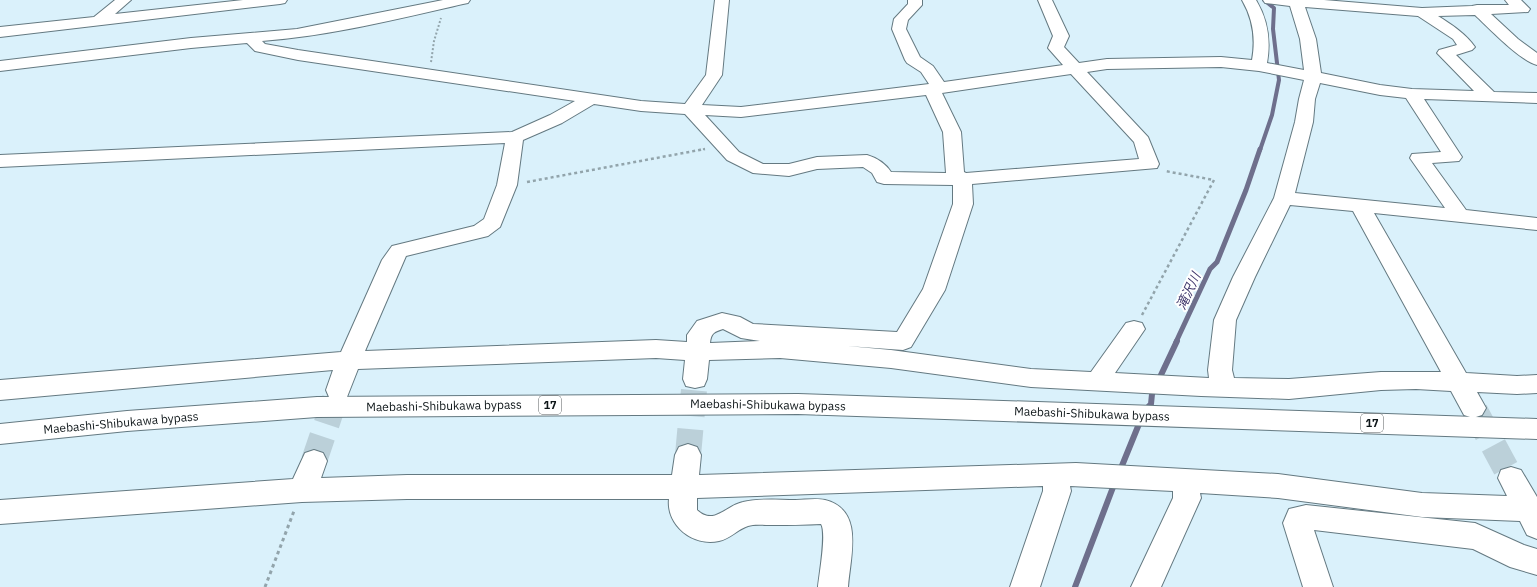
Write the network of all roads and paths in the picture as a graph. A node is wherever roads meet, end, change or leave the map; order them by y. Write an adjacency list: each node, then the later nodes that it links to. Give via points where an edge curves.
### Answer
1 (124, 0): 14 (main road)
2 (280, 0): 14 (main road)
3 (722, 0): 27 (main road, via 714,75)
4 (915, 0): 22 (main road, via 915,6 901,19 900,29 913,60 927,70)
5 (1045, 0): 19 (main road, via 1061,36 1056,48)
6 (1249, 0): 18 (main road, via 1256,10 1260,25)
7 (1273, 0): 10 (main road)
8 (1512, 0): 11 (main road, via 1523,9)
9 (452, 2): 15 (main road, via 327,29); 20 (path, via 434,41)
10 (1295, 2): 12 (main road); 21 (main road, via 1308,39)
11 (1476, 9): 12 (main road); 16 (main road)
12 (1422, 12): 24 (main road, via 1458,36 1466,47 1445,53)
13 (0, 32): 14 (main road)
14 (95, 37): 15 (main road); 17 (main road)
15 (251, 38): 20 (main road, via 260,48)
16 (1537, 60)
17 (0, 66)
18 (1263, 67): 19 (main road, via 1213,62 1107,64); 21 (main road)
19 (1074, 69): 22 (main road); 31 (main road, via 1142,141)
20 (430, 75): 25 (main road)
21 (1307, 75): 23 (main road); 34 (main road, via 1304,122)
22 (936, 88): 27 (main road, via 741,112); 32 (main road, via 952,132 955,174)
23 (1412, 94): 24 (main road); 36 (main road, via 1453,157 1419,158)
24 (1489, 96): 26 (main road)
25 (593, 98): 27 (main road, via 641,106); 28 (main road, via 556,119)
26 (1537, 98)
27 (690, 109): 29 (main road)
28 (515, 137): 30 (main road); 33 (main road)
29 (723, 145): 32 (main road, via 733,156 760,169 790,170 817,163 867,161 880,170 884,178); 33 (path)
30 (0, 161)
31 (1150, 164): 32 (main road); 38 (path, via 1158,170 1214,180)
32 (962, 179): 39 (main road, via 963,204 934,290 903,341 748,332 732,323 722,321 705,327 699,335)
33 (507, 185): 40 (main road, via 493,222 481,231 399,251)
34 (1284, 198): 35 (main road); 45 (main road, via 1225,320 1220,370)
35 (1360, 206): 36 (main road); 42 (main road)
36 (1460, 216): 37 (main road)
37 (1537, 224)
38 (1134, 329): 43 (main road, via 1103,372)
39 (698, 352): 40 (main road, via 656,349); 41 (main road); 43 (main road, via 780,349 1031,378)
40 (349, 360): 46 (main road); 47 (main road)
41 (695, 379)
42 (1458, 381): 44 (main road); 45 (main road, via 1381,381 1289,389); 48 (main road)
43 (1109, 383): 45 (main road)
44 (1537, 384)
45 (1212, 387)
46 (0, 390)
47 (338, 390)
48 (1473, 408)
49 (1537, 429): 50 (main road, Maebashi-Shibukawa bypass / 17, via 798,404 317,407 127,421)
50 (0, 434)
51 (688, 455): 56 (main road)
52 (314, 461): 57 (main road)
53 (1066, 475): 55 (main road); 56 (main road); 63 (main road, via 1057,491)
54 (1511, 478): 59 (main road)
55 (1177, 480): 59 (main road, via 1278,486 1422,505); 64 (main road, via 1187,498)
56 (683, 487): 57 (main road, via 407,487); 62 (main road, via 682,506 686,517 695,526 707,529 718,529 743,514 824,512 832,515 837,533)
57 (302, 490): 58 (main road); 61 (path)
58 (0, 512)
59 (1534, 515)
60 (1537, 562): 65 (main road, via 1523,560 1475,536 1299,518 1297,523)
61 (265, 587)
62 (833, 587)
63 (1025, 587)
64 (1146, 587)
65 (1318, 587)

